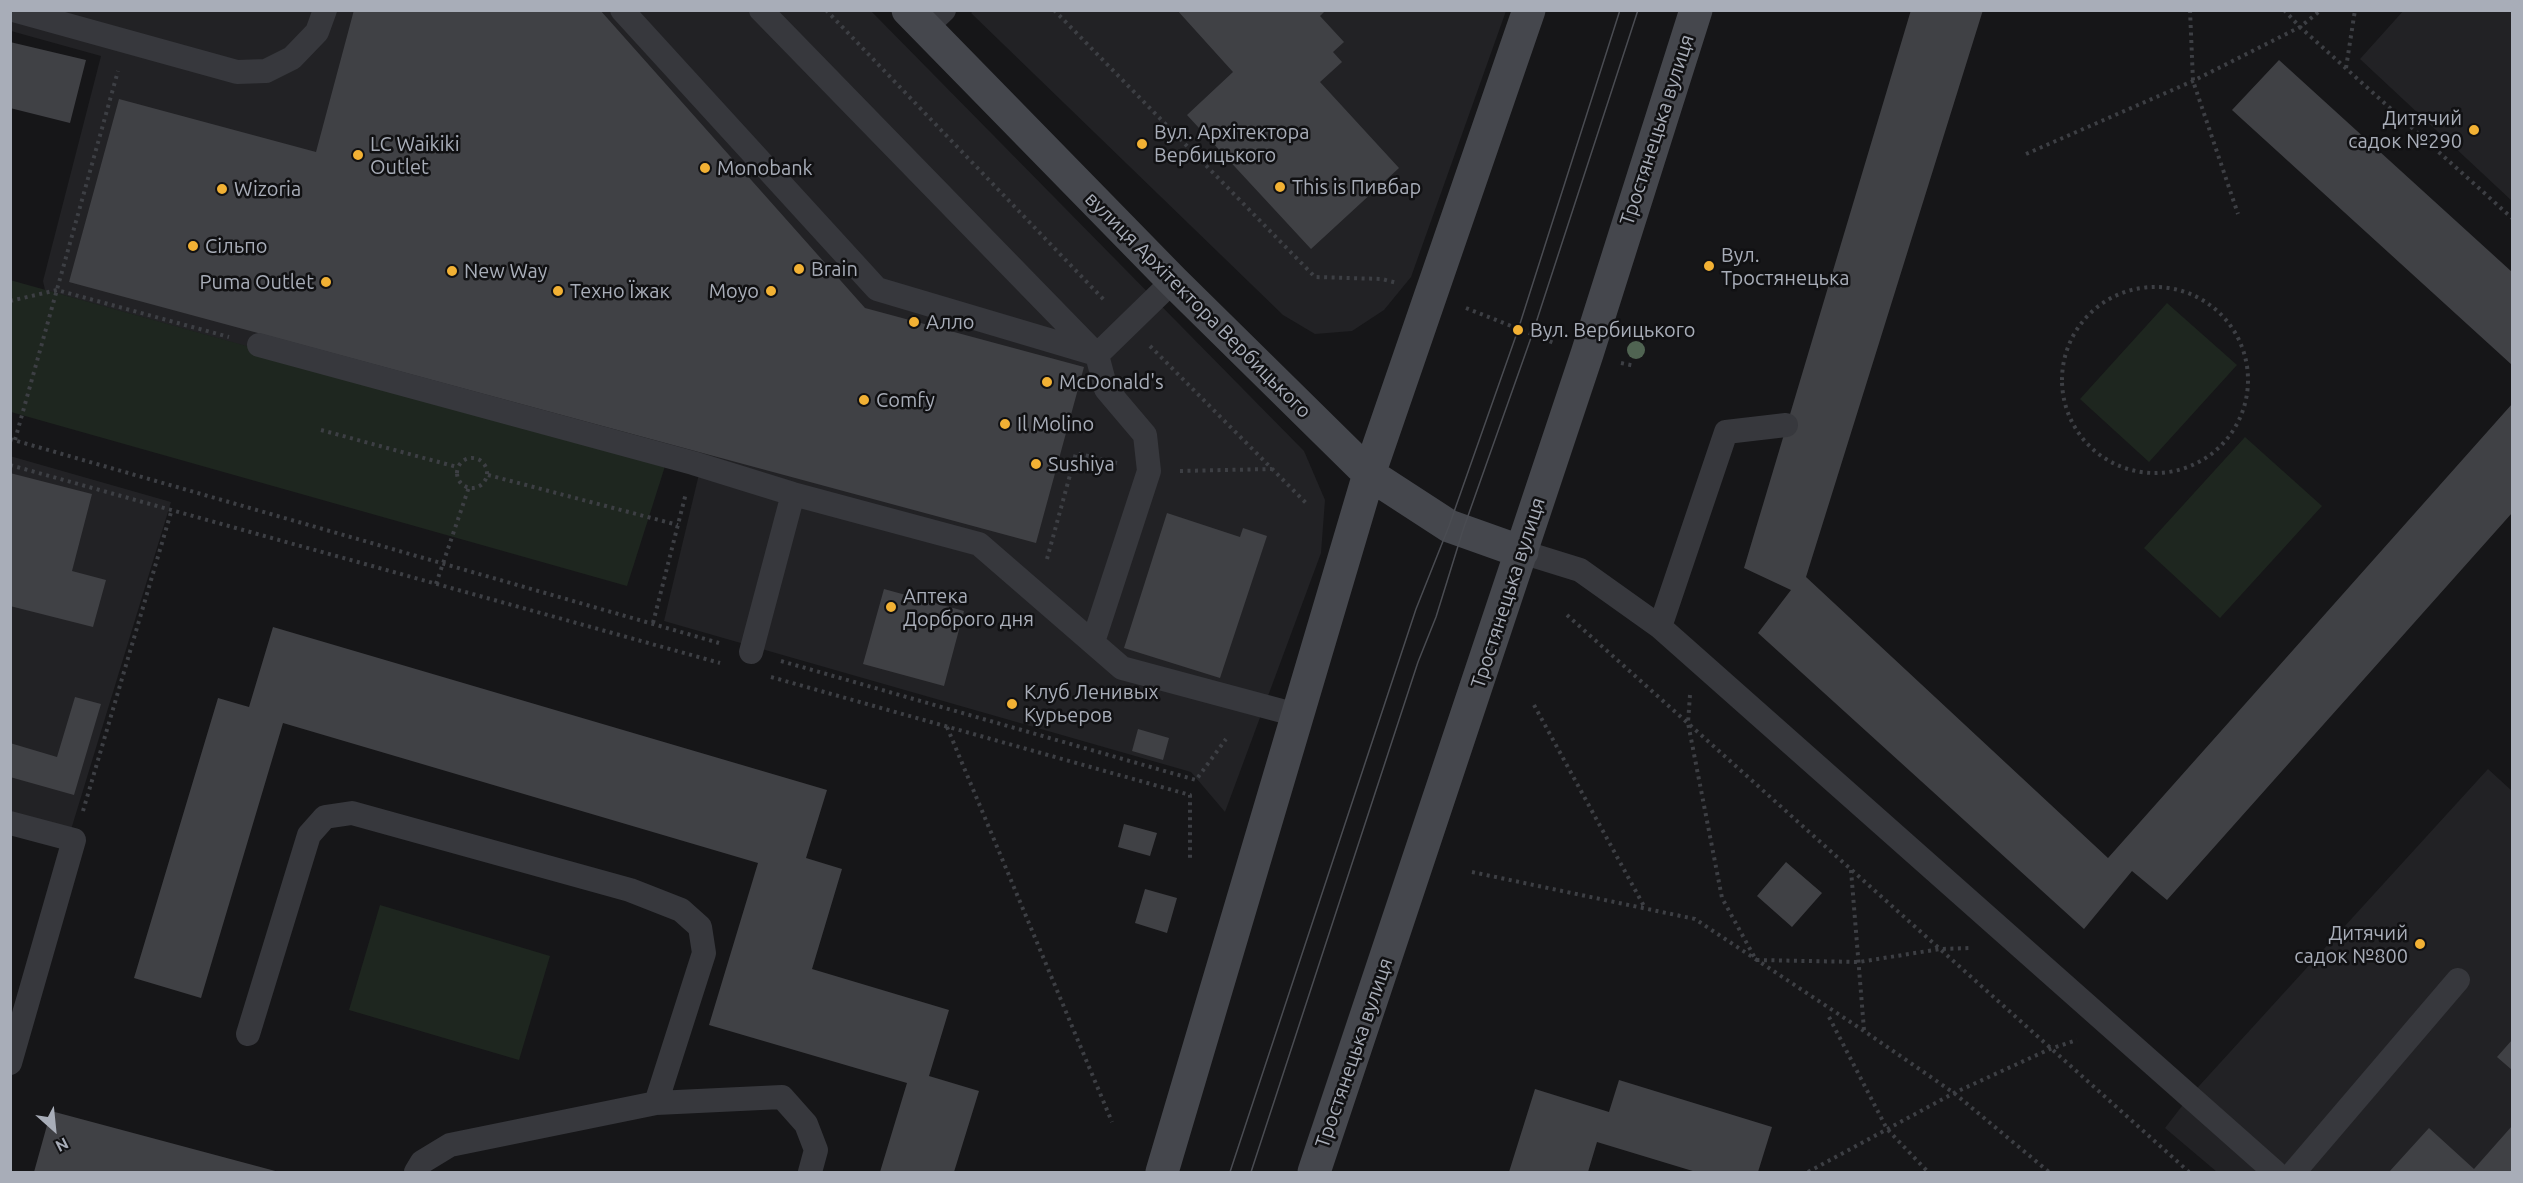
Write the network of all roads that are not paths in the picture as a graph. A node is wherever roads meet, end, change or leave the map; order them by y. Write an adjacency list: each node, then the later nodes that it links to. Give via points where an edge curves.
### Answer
1 (13, 10): 2 (lane, via 237,72 266,71 292,58 317,33)
2 (325, 10)
3 (622, 10): 10 (lane, via 877,290)
4 (761, 10): 10 (lane)
5 (1528, 10): 12 (main road)
6 (1696, 10): 14 (main road, Тростянецька вулиця)
7 (926, 16): 8 (main road, вулиця Архітектора Вербицького)
8 (1173, 280): 10 (lane); 12 (main road, вулиця Архітектора Вербицького)
9 (259, 345): 13 (lane)
10 (1097, 355): 16 (lane, via 1106,389 1145,435 1149,471)
11 (1786, 425): 15 (lane, via 1726,432)
12 (1369, 474): 14 (main road, вулиця Архітектора Вербицького, via 1449,526); 18 (main road)
13 (793, 494): 16 (lane, via 979,544); 17 (lane)
14 (1522, 552): 15 (lane, via 1580,570); 27 (main road, Тростянецька вулиця)
15 (1660, 627): 28 (lane)
16 (1093, 642): 18 (lane, via 1122,668)
17 (751, 652)
18 (1296, 715): 26 (main road)
19 (10, 823): 22 (lane, via 74,840)
20 (2458, 980): 29 (lane)
21 (248, 1034): 23 (lane, via 309,835 325,817 352,813 630,890 681,910 700,927 704,953)
22 (10, 1063)
23 (656, 1103): 24 (lane, via 450,1145 422,1162); 25 (lane, via 782,1097 806,1124 816,1150)
24 (416, 1173)
25 (810, 1173)
26 (1162, 1173)
27 (1314, 1173)
28 (2275, 1173)
29 (2294, 1173)

